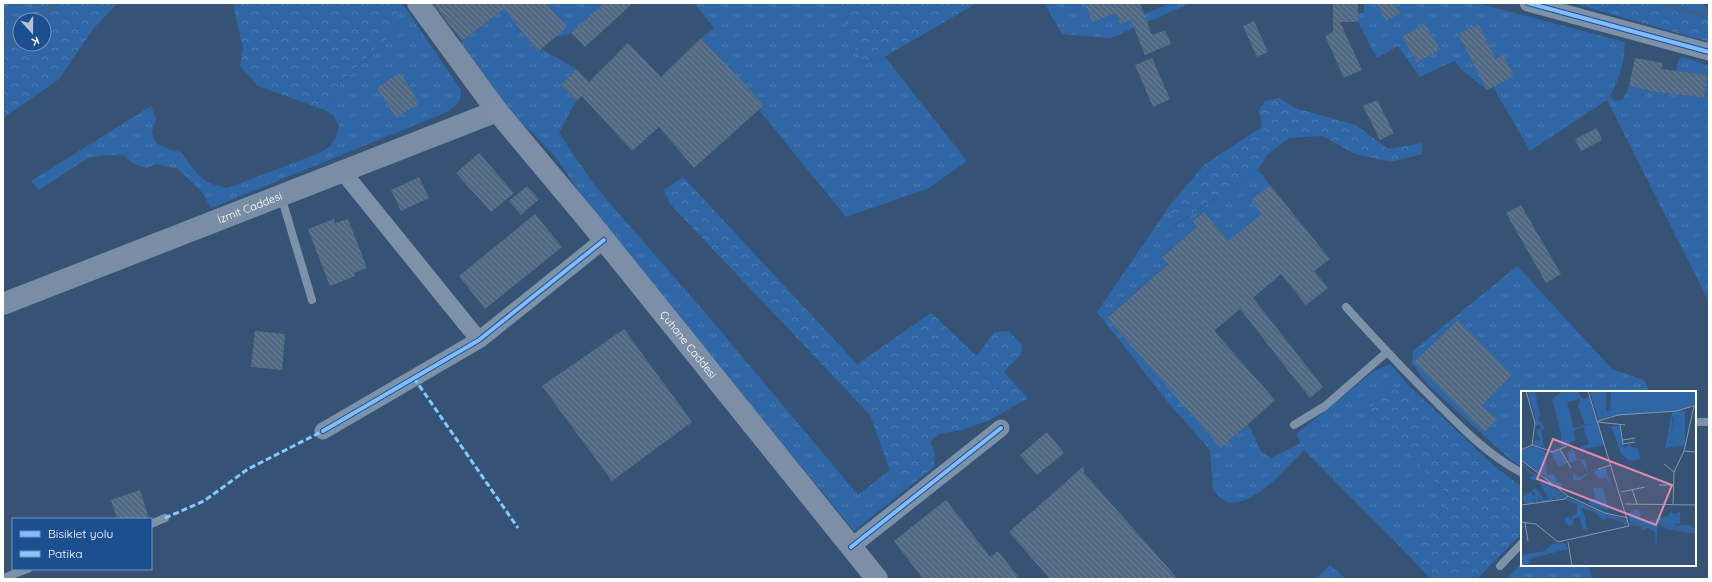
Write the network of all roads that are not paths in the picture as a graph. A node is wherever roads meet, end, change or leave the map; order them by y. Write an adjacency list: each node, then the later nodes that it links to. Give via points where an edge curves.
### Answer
1 (418, 3): 4 (main road)
2 (1528, 3): 3 (street)
3 (1709, 52)
4 (497, 111): 5 (main road, İzmit Caddesi); 7 (main road, Çuhane Caddesi)
5 (343, 172): 6 (main road, İzmit Caddesi); 11 (street)
6 (281, 196): 8 (lane); 9 (main road, İzmit Caddesi)
7 (604, 240): 11 (street); 22 (main road, Çuhane Caddesi)
8 (312, 300)
9 (3, 304)
10 (1346, 307): 12 (lane)
11 (479, 340): 17 (street)
12 (1387, 352): 15 (lane, via 1325,406); 18 (lane, via 1474,441 1506,465)
13 (1696, 422): 14 (lane)
14 (1709, 422)
15 (1294, 425)
16 (1002, 428): 22 (street)
17 (323, 431)
18 (1521, 472)
19 (165, 518): 20 (lane)
20 (152, 524)
21 (1521, 543): 23 (lane)
22 (851, 547): 26 (main road, Çuhane Caddesi)
23 (1500, 566)
24 (25, 570): 25 (lane)
25 (3, 578)
26 (877, 579)

